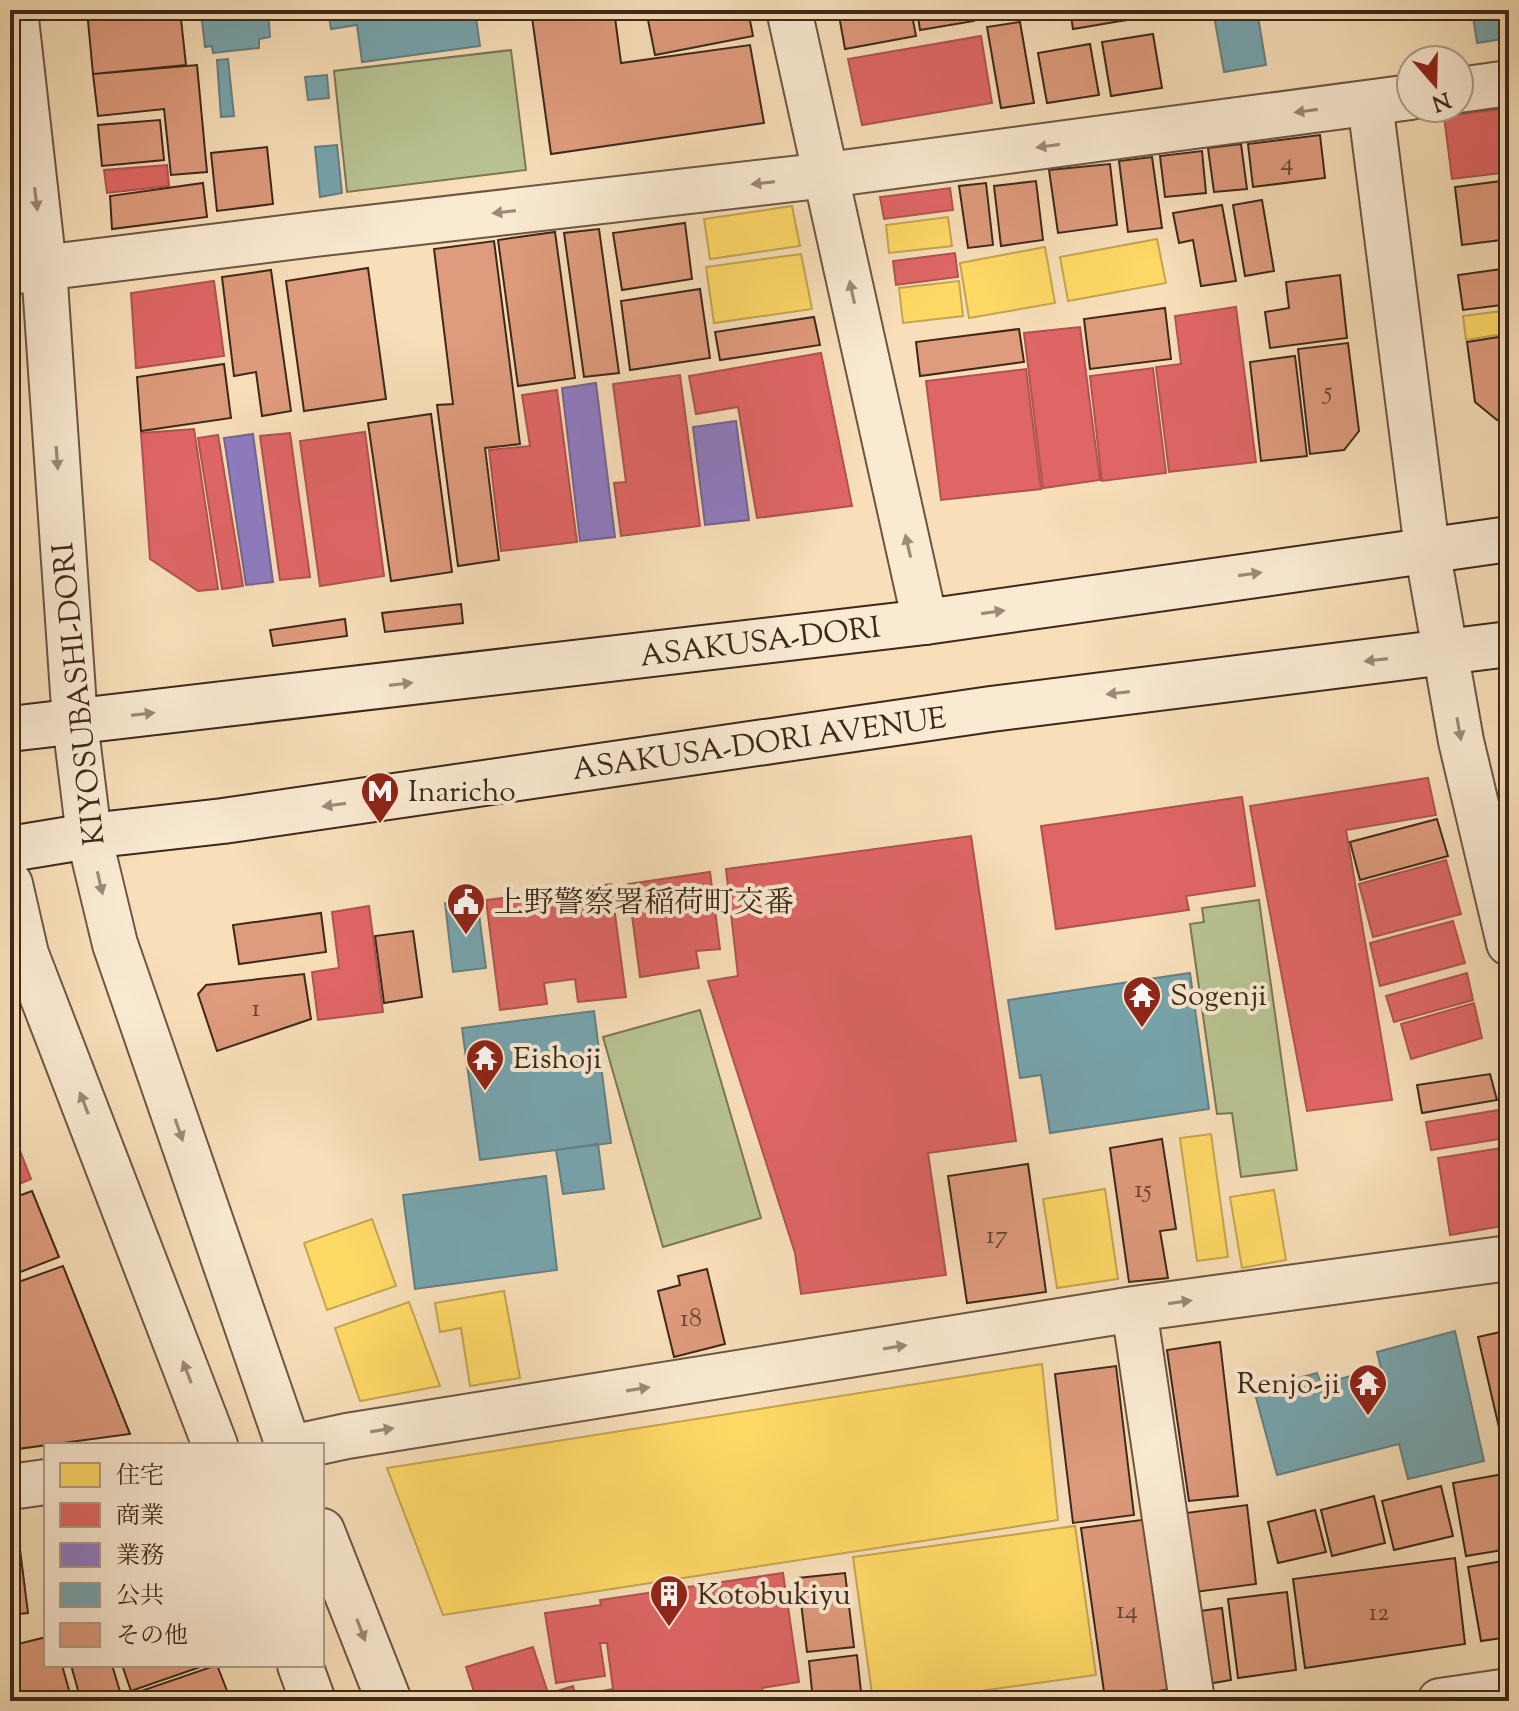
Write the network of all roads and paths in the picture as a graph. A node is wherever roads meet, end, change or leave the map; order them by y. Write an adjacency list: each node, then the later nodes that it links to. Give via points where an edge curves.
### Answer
1 (15, 10): 7 (street, KIYOSUBASHI-DORI, one-way to 7)
2 (789, 10): 6 (street)
3 (1509, 83): 4 (street)
4 (1475, 88)
5 (1391, 100): 6 (street, one-way to 6); 9 (street)
6 (827, 175): 7 (street, one-way to 7); 10 (street, one-way to 6)
7 (27, 270): 13 (street, KIYOSUBASHI-DORI, one-way to 13)
8 (1509, 539): 9 (street, ASAKUSA-DORI)
9 (1427, 549): 10 (street, ASAKUSA-DORI, one-way to 9); 12 (street)
10 (925, 622): 13 (street, ASAKUSA-DORI, one-way to 10)
11 (1509, 644): 12 (street, ASAKUSA-DORI AVENUE)
12 (1445, 652): 15 (street, ASAKUSA-DORI AVENUE, one-way to 15, via 991,709); 18 (street, one-way to 18)
13 (75, 722): 14 (street, ASAKUSA-DORI); 15 (street, KIYOSUBASHI-DORI)
14 (10, 729)
15 (89, 836): 16 (street, ASAKUSA-DORI AVENUE); 22 (street, KIYOSUBASHI-DORI, one-way to 22, via 115,944)
16 (10, 849)
17 (10, 884): 21 (street, one-way to 17, via 26,954)
18 (1509, 943)
19 (1509, 1258): 20 (street, one-way to 19)
20 (1134, 1309): 23 (street, one-way to 20); 31 (street)
21 (214, 1443)
22 (287, 1443)
23 (315, 1443)
24 (44, 1482): 25 (street)
25 (10, 1487)
26 (324, 1536): 30 (street, one-way to 30)
27 (301, 1667): 29 (street)
28 (1509, 1691): 32 (street)
29 (313, 1701)
30 (389, 1701)
31 (1192, 1701)
32 (1440, 1701)

